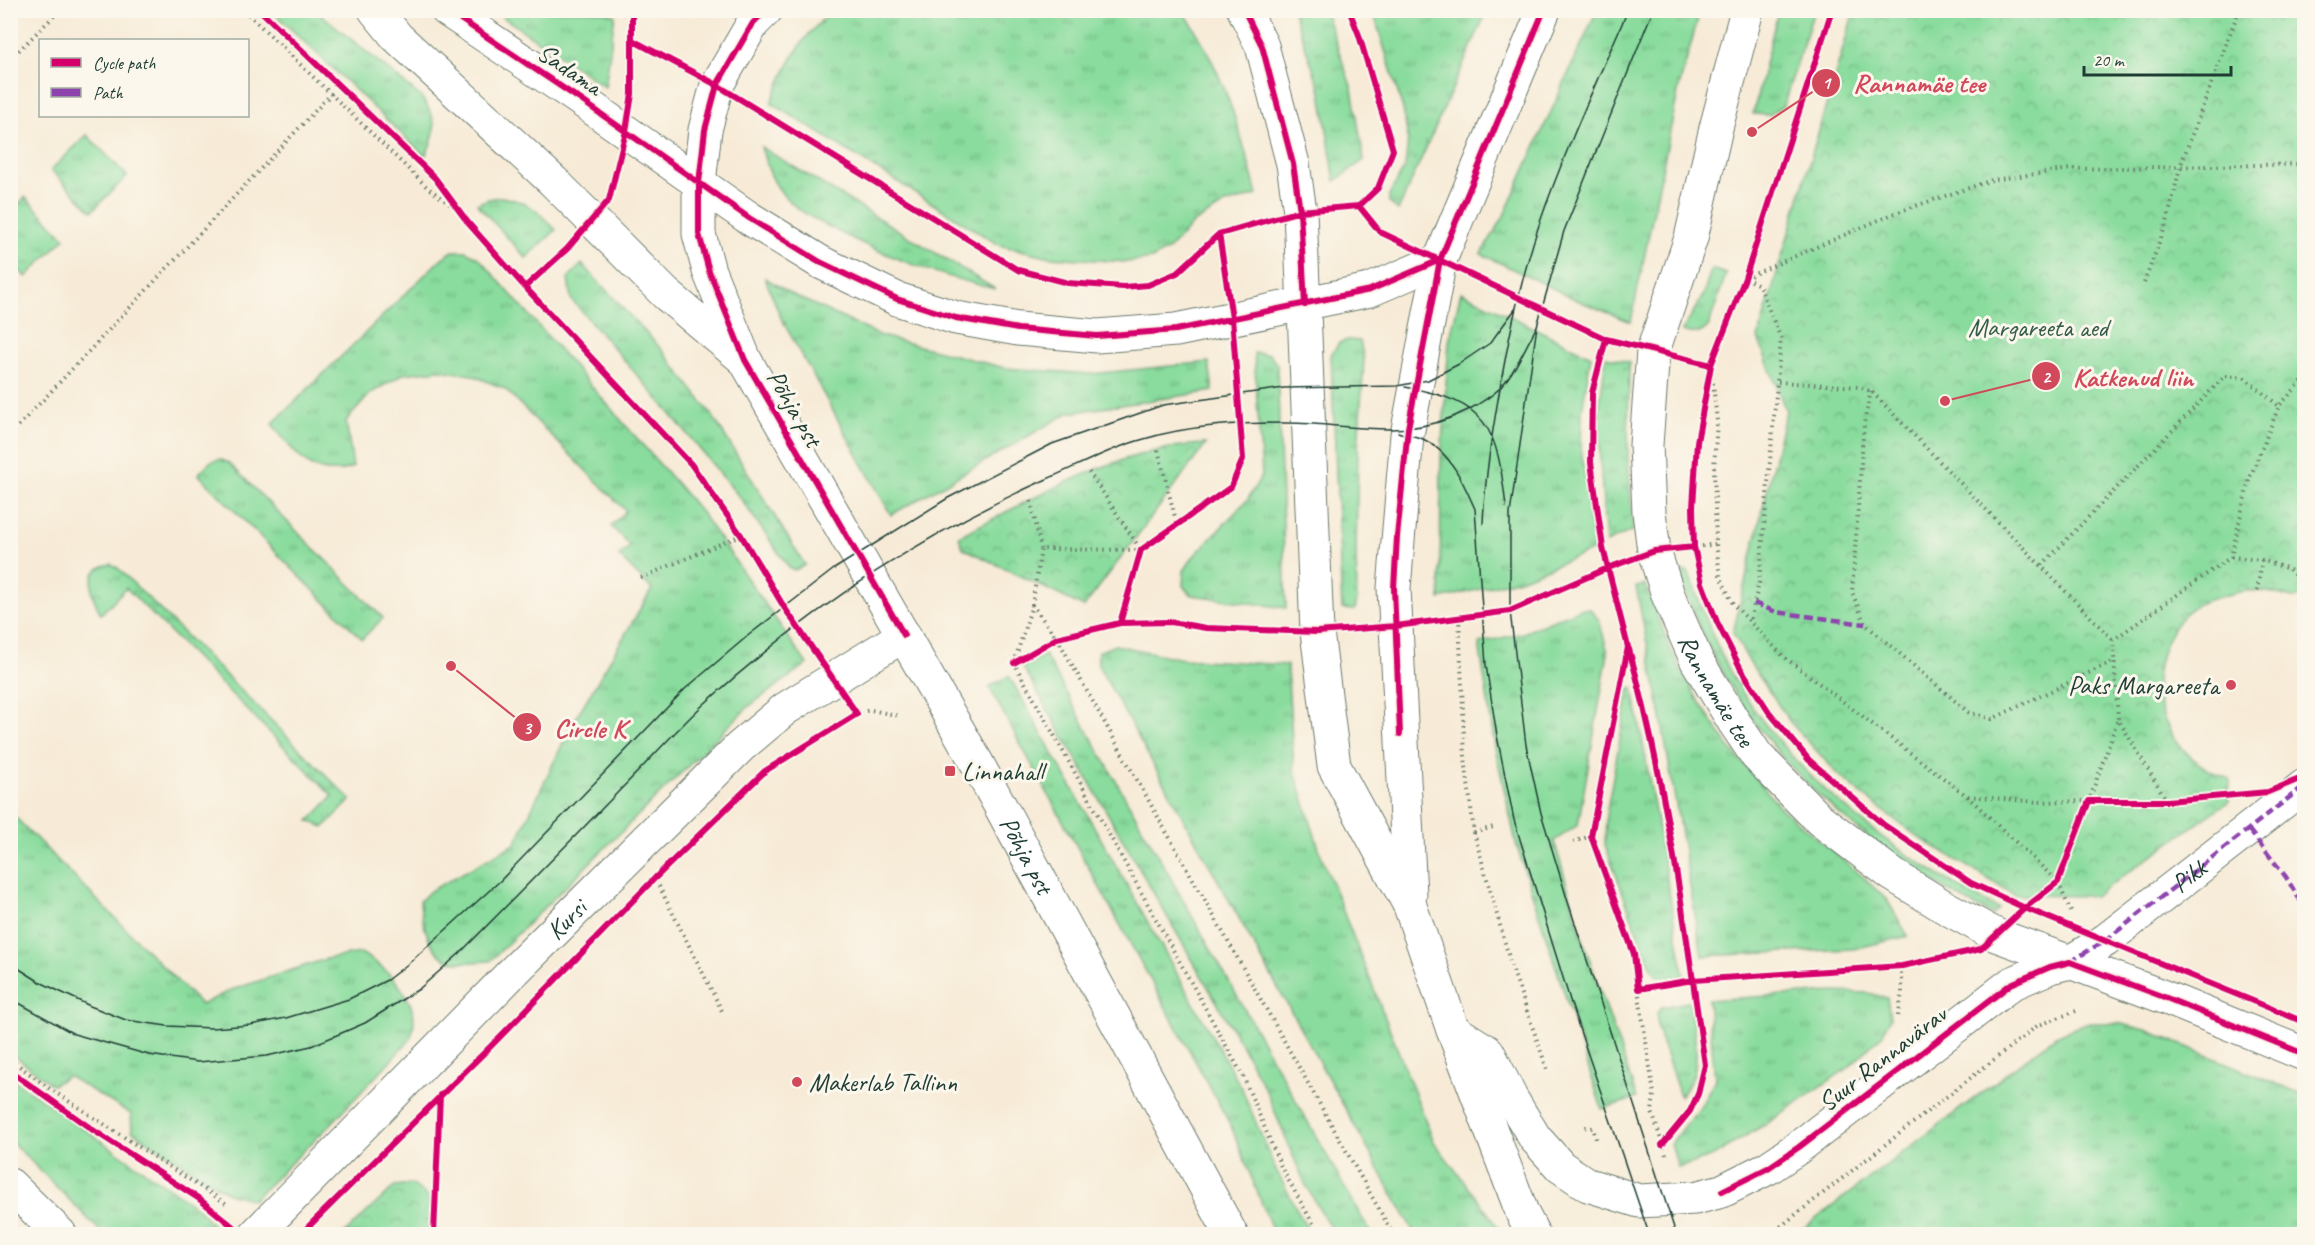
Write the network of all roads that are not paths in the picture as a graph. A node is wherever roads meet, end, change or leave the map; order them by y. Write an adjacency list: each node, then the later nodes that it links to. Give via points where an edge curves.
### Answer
1 (375, 10): 10 (main road, via 397,37 554,182 666,294)
2 (447, 10): 7 (main road, Sadama)
3 (766, 10): 7 (main road, Põhja pst, via 753,23 717,85 705,130)
4 (1244, 10): 9 (main road, via 1262,46 1293,164)
5 (1544, 10): 8 (main road)
6 (1747, 10): 14 (main road, Rannamäe tee, via 1690,238 1653,351 1646,445 1654,551 1680,623 1714,692 1757,756 1788,789 1856,849 1943,906 1996,935)
7 (699, 183): 9 (main road, Sadama, via 820,262 897,299 956,318 1018,329 1097,336 1176,330); 10 (main road, Põhja pst, via 699,234 709,271)
8 (1440, 260): 9 (main road, Sadama, via 1370,290); 13 (main road, via 1407,435 1396,548 1396,626)
9 (1305, 305): 13 (main road, via 1317,632 1334,766)
10 (745, 360): 11 (main road, Põhja pst)
11 (904, 635): 18 (main road, Kursi, via 785,709 741,747); 20 (main road, Põhja pst)
12 (2304, 786): 14 (main road, Pikk, via 2092,934)
13 (1410, 906): 15 (main road)
14 (2070, 962): 15 (main road, Suur Rannavärav, via 2011,984 1800,1147 1722,1191 1695,1198 1638,1201 1588,1185 1561,1167 1535,1138 1488,1052); 16 (main road, Rannamäe tee)
15 (1453, 1030): 21 (main road, via 1522,1215)
16 (2304, 1054)
17 (10, 1185): 19 (main road)
18 (257, 1233)
19 (60, 1234)
20 (1232, 1234)
21 (1533, 1234)

